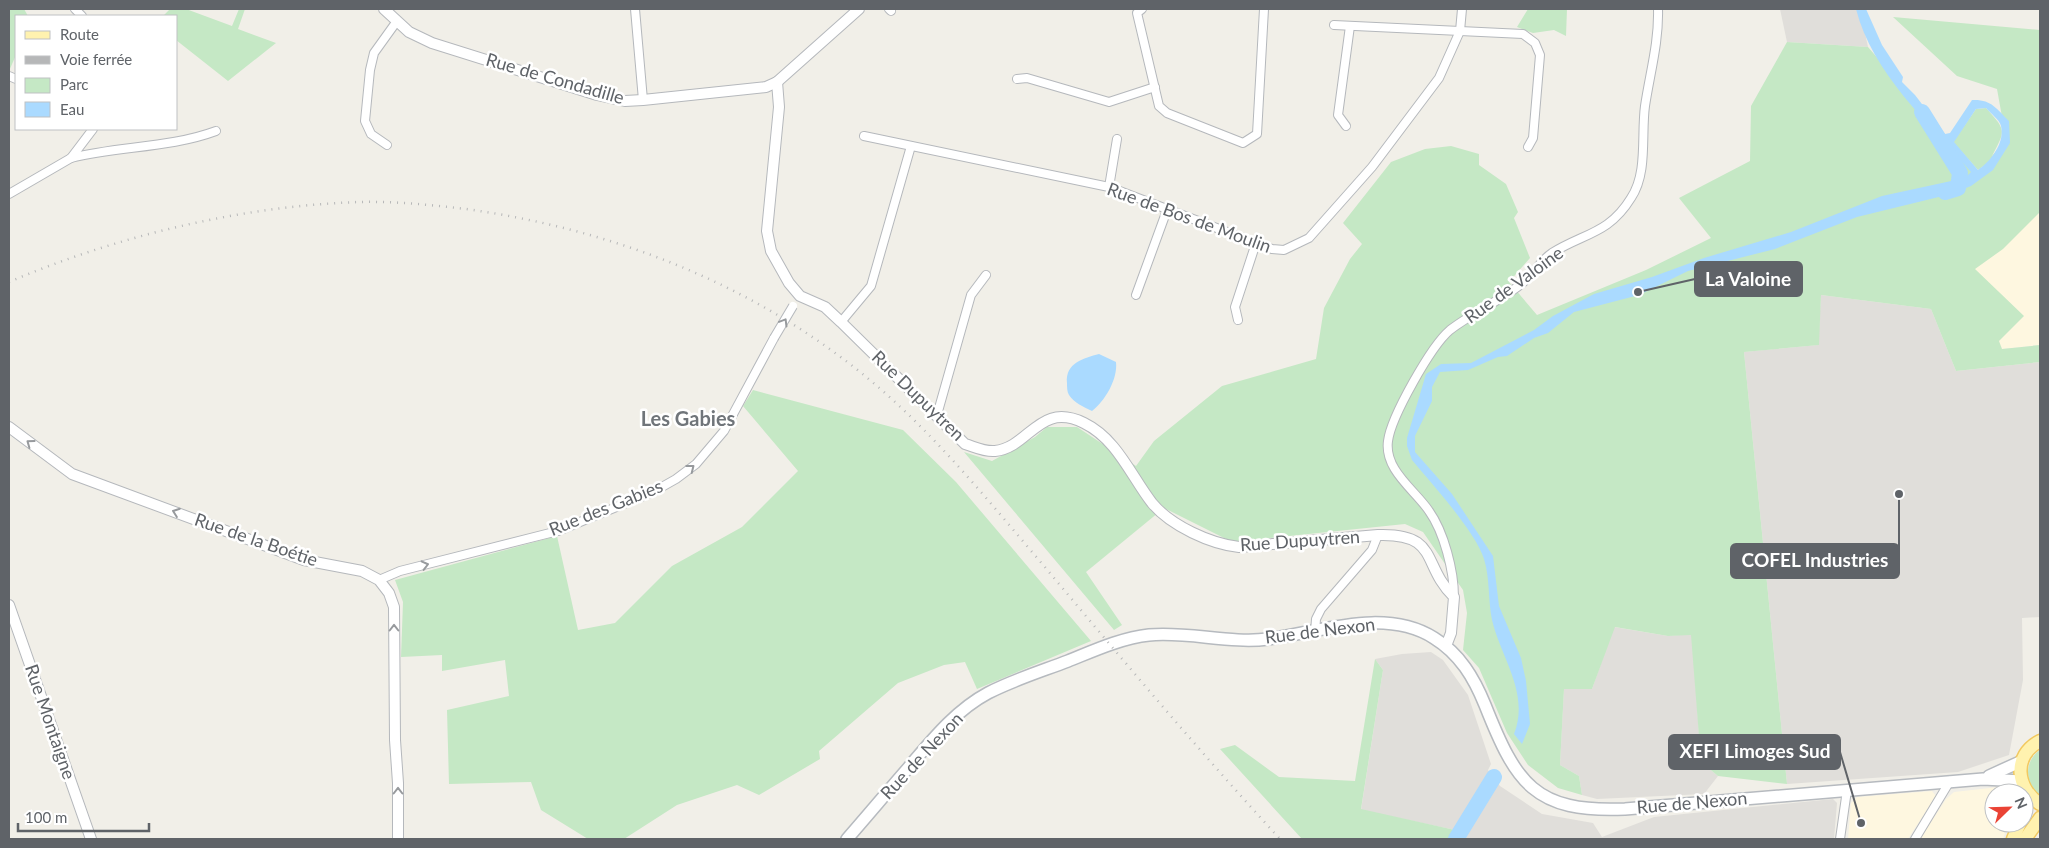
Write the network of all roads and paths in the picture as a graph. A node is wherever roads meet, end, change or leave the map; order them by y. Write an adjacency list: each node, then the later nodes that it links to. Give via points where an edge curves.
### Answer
1 (384, 9): 8 (street, Rue de Condadille)
2 (636, 9): 15 (street)
3 (859, 9): 13 (street, Rue de Condadille)
4 (1142, 9): 14 (street, via 1137,13)
5 (1264, 9): 14 (street, via 1256,134 1242,143 1167,113 1158,106)
6 (1462, 9): 11 (street, Rue de Bos de Moulin)
7 (1658, 9): 38 (street, Rue de Valoine, via 1659,29 1645,107 1640,174 1633,197 1618,216 1595,234 1551,254 1521,284 1450,331 1432,351 1396,416 1387,442 1391,461 1430,511 1448,553)
8 (397, 21): 15 (street, Rue de Condadille, via 409,32 432,43 597,95 625,101); 21 (street, via 374,53 365,121 371,134)
9 (1334, 25): 10 (street)
10 (1350, 26): 11 (street); 16 (street, via 1338,115)
11 (1460, 31): 23 (street, via 1523,34 1535,43 1540,55 1533,138); 28 (street, Rue de Bos de Moulin, via 1439,78 1372,167 1309,238 1284,250)
12 (1016, 79): 14 (street, via 1026,78 1108,102)
13 (777, 82): 15 (street, Rue de Condadille, via 755,90); 31 (street, Rue Dupuytren, via 779,107 767,231 779,269)
14 (1154, 87)
15 (643, 100)
16 (1346, 126)
17 (92, 130): 24 (street)
18 (216, 131): 24 (street, via 192,140 93,152)
19 (864, 136): 22 (street, Rue de Bos de Moulin)
20 (1118, 139): 25 (street)
21 (387, 145)
22 (911, 146): 25 (street, Rue de Bos de Moulin); 33 (street, via 871,286)
23 (1528, 148)
24 (71, 158): 26 (street)
25 (1109, 187): 27 (street, Rue de Bos de Moulin)
26 (9, 194)
27 (1167, 210): 28 (street, Rue de Bos de Moulin); 30 (street)
28 (1256, 243): 32 (street, via 1235,307)
29 (986, 275): 34 (street, via 971,295)
30 (1136, 295)
31 (800, 296): 33 (street, Rue Dupuytren, via 825,307); 37 (street, Rue des Gabies, one-way to 31, bridge, via 400,571 558,531 653,492 676,479 696,464 724,431)
32 (1238, 320)
33 (841, 322): 34 (street, Rue Dupuytren)
34 (937, 415): 36 (street, Rue Dupuytren, via 965,444 996,451 1013,444 1049,418 1064,417 1084,423 1116,450 1153,504 1166,516 1223,545 1239,547)
35 (9, 427): 37 (street, Rue de la Boétie, one-way to 35, via 362,571 304,560 72,474)
36 (1378, 535): 38 (street, Rue Dupuytren, via 1400,534 1421,545); 40 (street, via 1372,550 1321,609)
37 (379, 580): 51 (street, one-way to 37, via 394,607)
38 (1454, 597): 41 (street, Rue de Valoine, via 1451,632)
39 (9, 605): 50 (street, Rue Montaigne)
40 (1315, 632): 41 (main road, Rue de Nexon, via 1365,623 1400,625 1424,633); 52 (main road, Rue de Nexon, via 1263,640 1149,635 1095,651 988,693 966,707 941,730)
41 (1446, 646): 48 (main road, Rue de Nexon, via 1472,677 1513,768 1531,788 1553,801 1575,808 1598,810)
42 (2040, 741): 43 (main road)
43 (2022, 760): 44 (main road, Rue de Nexon); 47 (main road)
44 (1983, 779): 45 (main road, Rue de Nexon); 46 (main road, Rue de Nexon)
45 (1950, 781): 48 (main road, Rue de Nexon); 54 (street)
46 (2006, 783)
47 (2023, 783)
48 (1847, 790): 53 (street)
49 (2040, 818): 55 (main road)
50 (91, 839)
51 (398, 839)
52 (847, 839)
53 (1840, 839)
54 (1914, 839)
55 (2025, 839)

